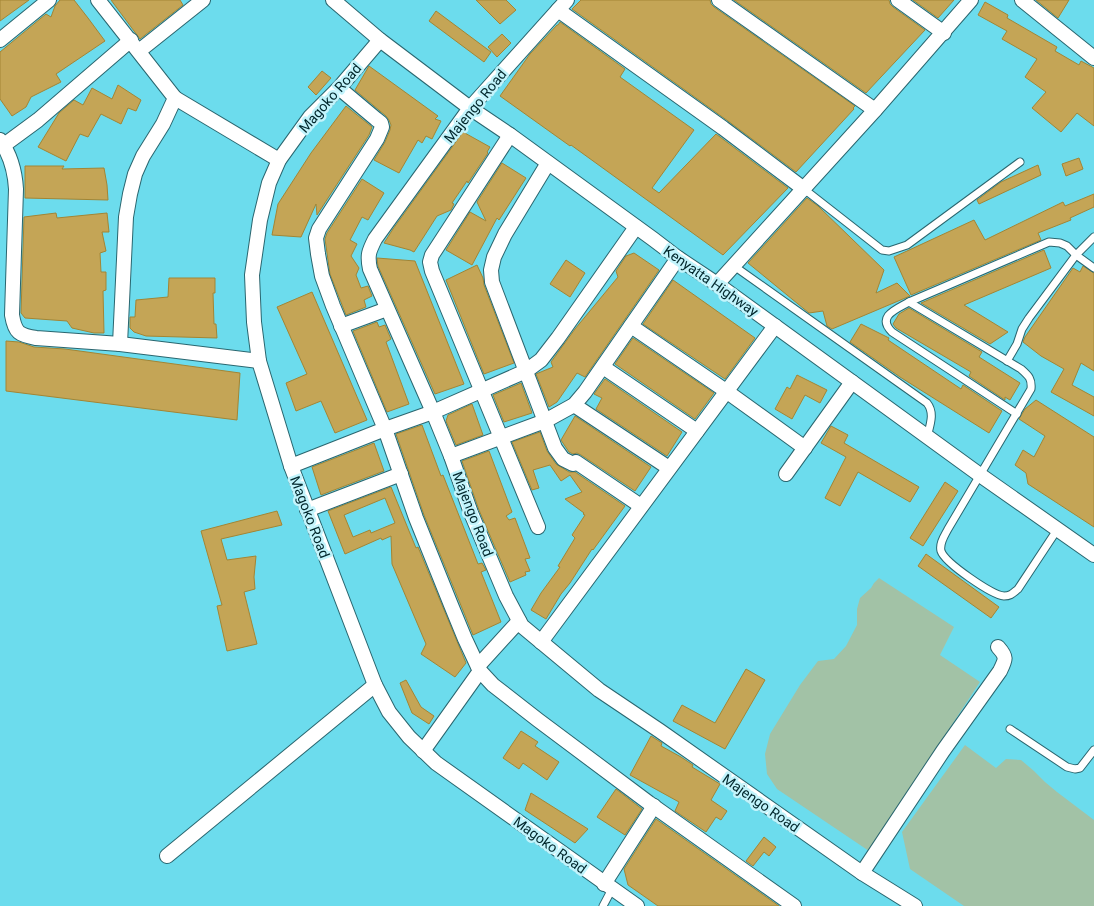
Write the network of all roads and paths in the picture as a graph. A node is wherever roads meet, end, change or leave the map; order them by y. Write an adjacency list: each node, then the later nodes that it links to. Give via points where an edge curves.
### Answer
1 (49, 0): 11 (street)
2 (98, 0): 13 (street)
3 (719, 0): 18 (street)
4 (898, 0): 10 (street)
5 (971, 0): 10 (street)
6 (1022, 0): 14 (street)
7 (200, 1): 13 (street)
8 (335, 1): 12 (street, Kenyatta Highway)
9 (563, 5): 17 (street, Majengo Road); 24 (street)
10 (944, 33): 18 (street)
11 (0, 40)
12 (380, 40): 15 (street, Magoko Road); 17 (street, Kenyatta Highway)
13 (135, 46): 16 (street); 20 (street, via 38,120)
14 (1094, 58)
15 (338, 88): 21 (street, Magoko Road, via 310,117); 34 (street, via 382,127 318,229 316,238 322,276)
16 (175, 98): 21 (street); 37 (street, via 135,174 130,194)
17 (470, 108): 19 (street, Kenyatta Highway); 33 (street, Majengo Road, via 369,251 370,269)
18 (875, 110): 24 (street)
19 (510, 136): 23 (street, Kenyatta Highway); 43 (street, via 430,262)
20 (2, 143): 37 (street, via 16,174 14,326 24,336)
21 (279, 160): 38 (street, Magoko Road, via 269,183 260,220 252,275)
22 (1020, 162): 24 (lane, via 908,245 889,251 882,250)
23 (548, 163): 25 (street, Kenyatta Highway); 41 (street, via 505,234 491,270 492,282)
24 (804, 189): 29 (street)
25 (636, 227): 28 (street, Kenyatta Highway); 41 (street, via 558,338 541,360)
26 (1094, 237): 27 (lane)
27 (1076, 255): 30 (lane); 32 (lane, via 1067,246 1049,242); 39 (lane, via 1022,329)
28 (678, 258): 31 (street, Kenyatta Highway); 35 (street)
29 (734, 266): 31 (street); 52 (lane, via 927,403 932,414)
30 (1094, 268)
31 (717, 284): 36 (street, Kenyatta Highway)
32 (909, 302): 39 (lane); 47 (lane, via 892,311 886,324 888,328)
33 (387, 309): 34 (street); 46 (street, Majengo Road)
34 (341, 326): 49 (street)
35 (631, 326): 40 (street); 44 (street)
36 (775, 326): 42 (street, Kenyatta Highway); 44 (street)
37 (120, 344): 38 (street)
38 (259, 361): 55 (street, Magoko Road)
39 (1007, 361): 47 (lane, via 1022,369 1032,382)
40 (603, 367): 45 (street); 50 (street)
41 (526, 371): 43 (street); 48 (street)
42 (852, 382): 52 (street, Kenyatta Highway); 53 (street)
43 (481, 390): 46 (street); 51 (street)
44 (726, 391): 50 (street); 53 (street)
45 (574, 406): 48 (street); 56 (street)
46 (432, 412): 49 (street); 54 (street, Majengo Road)
47 (1017, 414): 59 (lane)
48 (545, 421): 51 (street); 60 (street, via 555,448 563,459 573,464 576,462)
49 (385, 429): 55 (street); 57 (street)
50 (697, 431): 56 (street)
51 (500, 437): 54 (street); 62 (street)
52 (927, 437): 59 (street, Kenyatta Highway)
53 (805, 448): 58 (street)
54 (450, 456): 65 (street, Majengo Road, via 471,513)
55 (291, 466): 61 (street, Magoko Road)
56 (669, 468): 60 (street)
57 (401, 474): 61 (street); 68 (street, via 447,596)
58 (786, 474)
59 (980, 475): 63 (street, Kenyatta Highway); 63 (lane, via 948,529 941,552 988,590 1003,596 1012,595)
60 (641, 506): 66 (street)
61 (307, 510): 69 (street, Magoko Road)
62 (538, 527)
63 (1057, 530): 64 (street, Kenyatta Highway)
64 (1094, 556)
65 (519, 620): 66 (street, Majengo Road); 68 (street)
66 (541, 642): 75 (street, Majengo Road, via 598,690)
67 (998, 647): 75 (street, via 1006,659 1000,670)
68 (479, 668): 72 (street); 73 (street, via 493,685)
69 (375, 685): 72 (street, Magoko Road, via 389,712); 74 (street)
70 (1010, 729): 71 (lane, via 1075,769 1080,768)
71 (1094, 750)
72 (423, 751): 76 (street, Magoko Road)
73 (654, 806): 76 (street); 80 (street)
74 (167, 856)
75 (862, 873): 77 (street, Majengo Road)
76 (608, 886): 78 (lane); 79 (street, Magoko Road)
77 (896, 901): 81 (street, Majengo Road)
78 (603, 906)
79 (637, 906)
80 (794, 906)
81 (915, 906)

